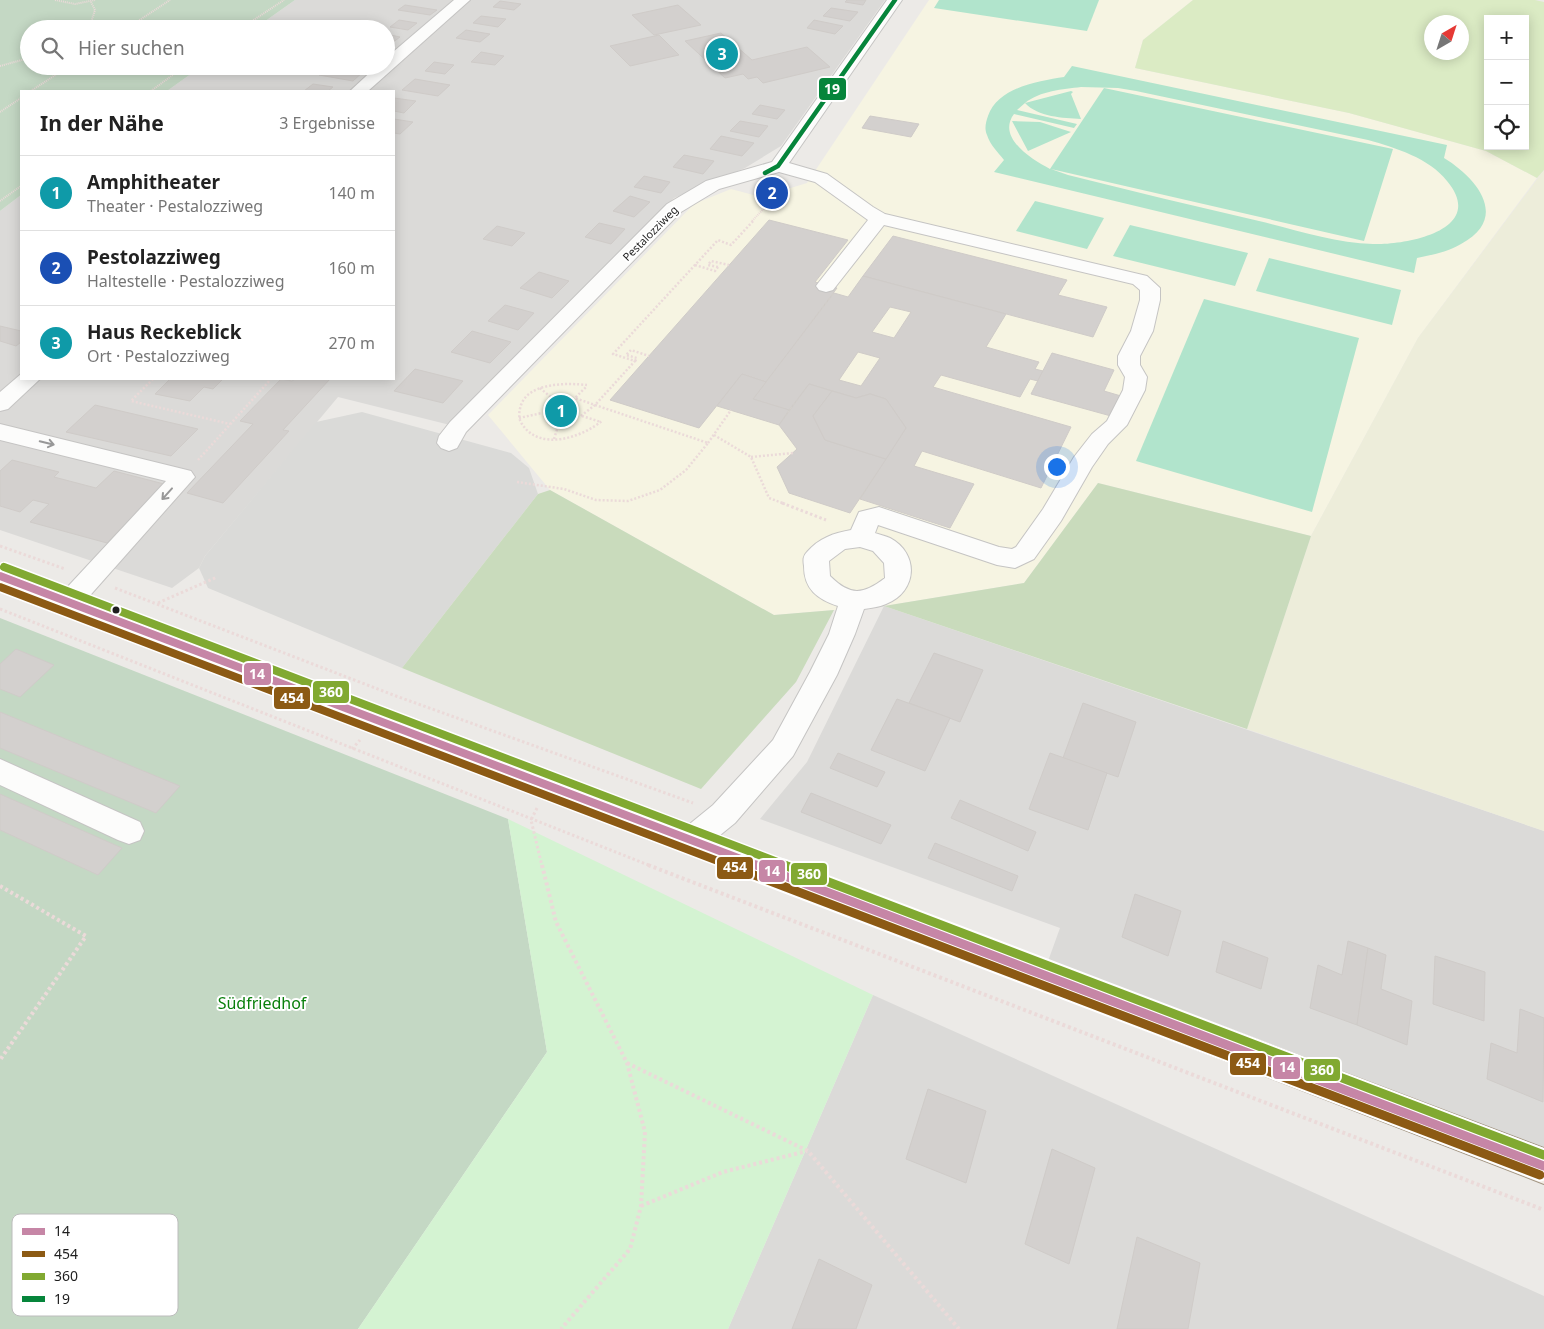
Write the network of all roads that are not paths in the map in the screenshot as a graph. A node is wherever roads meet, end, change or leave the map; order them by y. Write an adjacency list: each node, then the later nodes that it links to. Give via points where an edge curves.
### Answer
1 (463, 0): 3 (street)
2 (895, 0): 6 (street)
3 (395, 59)
4 (376, 75): 5 (street)
5 (359, 90)
6 (771, 169): 7 (street, via 821,178); 12 (street, Pestalozziweg, via 718,183 674,208 458,427)
7 (879, 218): 8 (street); 13 (street, via 1140,280 1150,288 1150,300 1142,331 1128,356 1136,377 1134,390 1116,426 1100,439 1082,463 1025,553 1015,558 997,556 879,516 868,518)
8 (826, 286)
9 (28, 380): 10 (street)
10 (0, 404)
11 (0, 432): 16 (street, one-way to 16, via 183,477)
12 (449, 444)
13 (861, 538): 15 (street, via 838,541 816,558 817,579 832,594); 15 (street, via 882,545 897,560 898,582 879,597)
14 (0, 576): 16 (main road)
15 (852, 601): 19 (street, via 827,667 783,748 724,814)
16 (69, 602): 19 (main road)
17 (0, 771): 18 (street)
18 (129, 831)
19 (692, 840): 20 (main road)
20 (1544, 1166)

